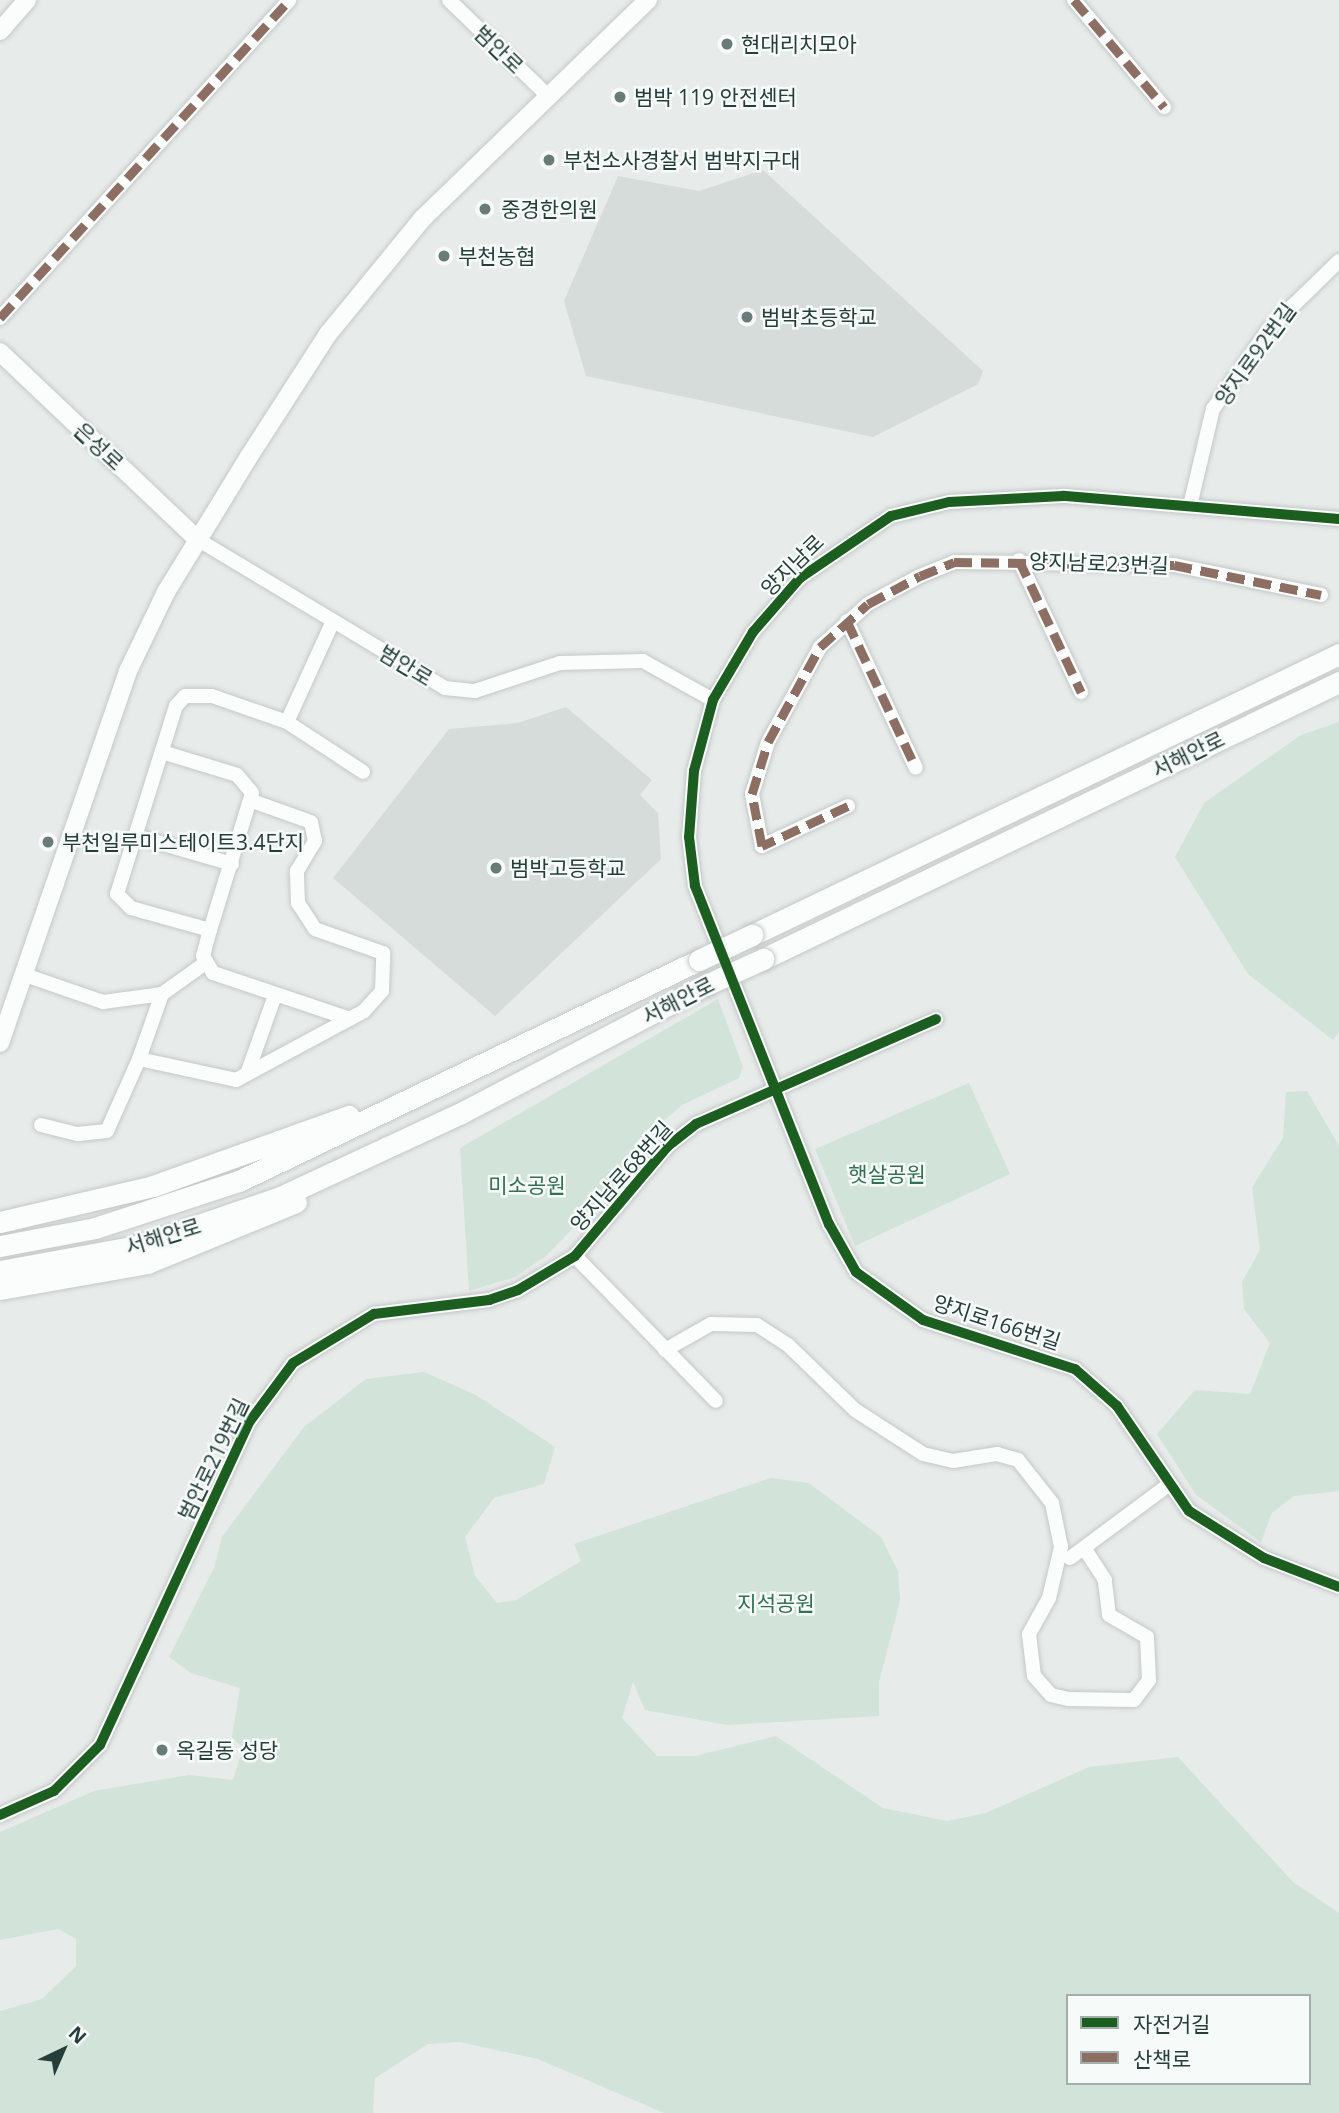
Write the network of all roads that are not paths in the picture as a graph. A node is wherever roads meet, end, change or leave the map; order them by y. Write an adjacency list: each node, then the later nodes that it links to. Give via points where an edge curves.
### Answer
1 (27, 0): 6 (street)
2 (289, 0): 10 (street)
3 (449, 0): 7 (street, 범안로)
4 (648, 0): 7 (street)
5 (1074, 0): 8 (street)
6 (0, 31)
7 (548, 97): 14 (street, via 366,284)
8 (1164, 107)
9 (1339, 261): 12 (street, 양지로92번길, via 1268,330 1213,410)
10 (0, 318)
11 (0, 352): 14 (street, 은성로)
12 (1191, 506): 13 (street, 양지남로); 22 (street, 양지남로, via 1003,498 949,502 891,516 841,544 800,578 753,632)
13 (1339, 519)
14 (197, 539): 17 (street, 범안로); 33 (street, via 118,694)
15 (1018, 560): 16 (street, 양지남로23번길, via 1174,565); 18 (street, via 954,562 868,604); 21 (street, 양지남로23번길)
16 (1321, 595)
17 (333, 621): 22 (street, 범안로, via 445,688 475,691 559,663 643,661); 23 (street)
18 (847, 621): 25 (street); 28 (street, via 797,680 768,742 752,794 762,846)
19 (1339, 654): 41 (main road, 서해안로, bridge)
20 (1339, 682): 43 (main road, 서해안로, bridge, via 706,985)
21 (1081, 692)
22 (713, 700): 42 (street, 양지남로, via 694,771 689,837 695,886)
23 (287, 722): 24 (street, via 193,694 176,706); 26 (street)
24 (162, 752): 27 (street, via 237,775); 29 (street)
25 (915, 768)
26 (363, 772)
27 (252, 801): 30 (street); 36 (street, via 310,822 315,841 295,887 315,929 374,947 387,961 382,991)
28 (848, 806)
29 (135, 836): 30 (street); 31 (street, via 117,900)
30 (232, 864): 31 (street)
31 (210, 930): 32 (street)
32 (204, 964): 34 (street); 35 (street)
33 (25, 975): 34 (street, via 103,1002); 38 (street)
34 (162, 994): 39 (street)
35 (274, 998): 36 (street); 40 (street)
36 (350, 1019): 40 (street)
37 (936, 1019): 42 (street, 양지남로68번길)
38 (0, 1043)
39 (139, 1059): 40 (street, via 225,1082); 44 (street, via 107,1131 78,1134)
40 (247, 1074)
41 (446, 1080): 46 (main road, via 153,1186); 48 (main road, 서해안로, via 200,1196 59,1237)
42 (774, 1086): 49 (street, 양지남로68번길, via 678,1137); 54 (street, 양지로166번길, via 856,1272 923,1320 1075,1369 1117,1406)
43 (461, 1113): 50 (main road, 서해안로, via 280,1197 171,1236); 51 (main road, via 262,1221 195,1248 147,1264)
44 (41, 1125)
45 (0, 1214): 46 (main road)
46 (22, 1219): 47 (main road)
47 (0, 1222)
48 (0, 1246)
49 (575, 1256): 52 (street); 58 (street, 범안로219번길, via 503,1297 367,1317 293,1363 250,1421 100,1745 54,1791)
50 (0, 1271)
51 (0, 1289)
52 (664, 1350): 53 (street); 55 (street, via 710,1324 757,1325 788,1345 855,1410 923,1454 1018,1460 1052,1503 1061,1547 1049,1598 1029,1634 1034,1676 1051,1695 1135,1700 1149,1680 1147,1637 1109,1615 1105,1580)
53 (716, 1401)
54 (1167, 1486): 55 (street); 57 (street, 양지로166번길, via 1226,1539)
55 (1084, 1548): 56 (street)
56 (1070, 1558)
57 (1339, 1587)
58 (0, 1815)

